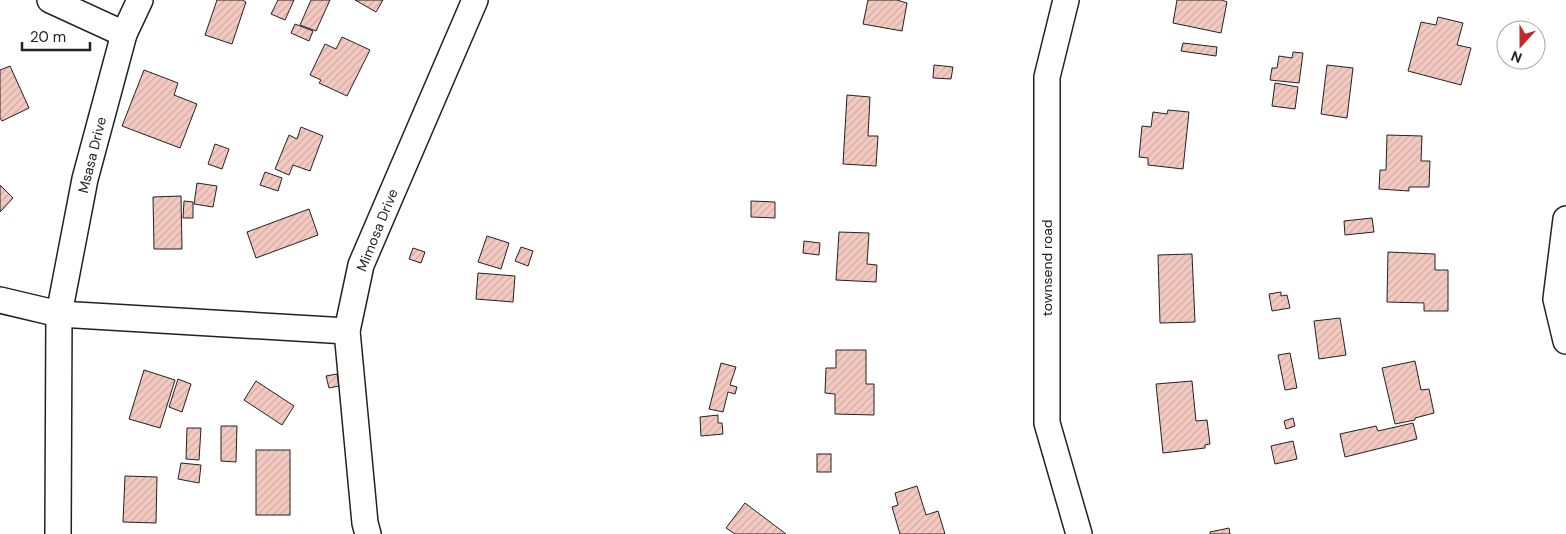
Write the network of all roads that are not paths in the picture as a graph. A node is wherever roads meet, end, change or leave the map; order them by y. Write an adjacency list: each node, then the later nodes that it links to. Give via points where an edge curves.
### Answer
1 (50, 0): 5 (street)
2 (140, 0): 5 (street, Msasa Drive)
3 (475, 0): 9 (street, Mimosa Drive, via 360,265)
4 (1066, 0): 13 (street, townsend road, via 1047,77 1047,423)
5 (124, 34): 8 (street, Msasa Drive, via 85,178)
6 (1566, 219): 10 (street, via 1556,299)
7 (0, 300): 8 (street)
8 (59, 314): 9 (street); 11 (street, Msasa Drive)
9 (348, 331): 12 (street, Mimosa Drive)
10 (1566, 340)
11 (58, 534)
12 (368, 534)
13 (1079, 534)

